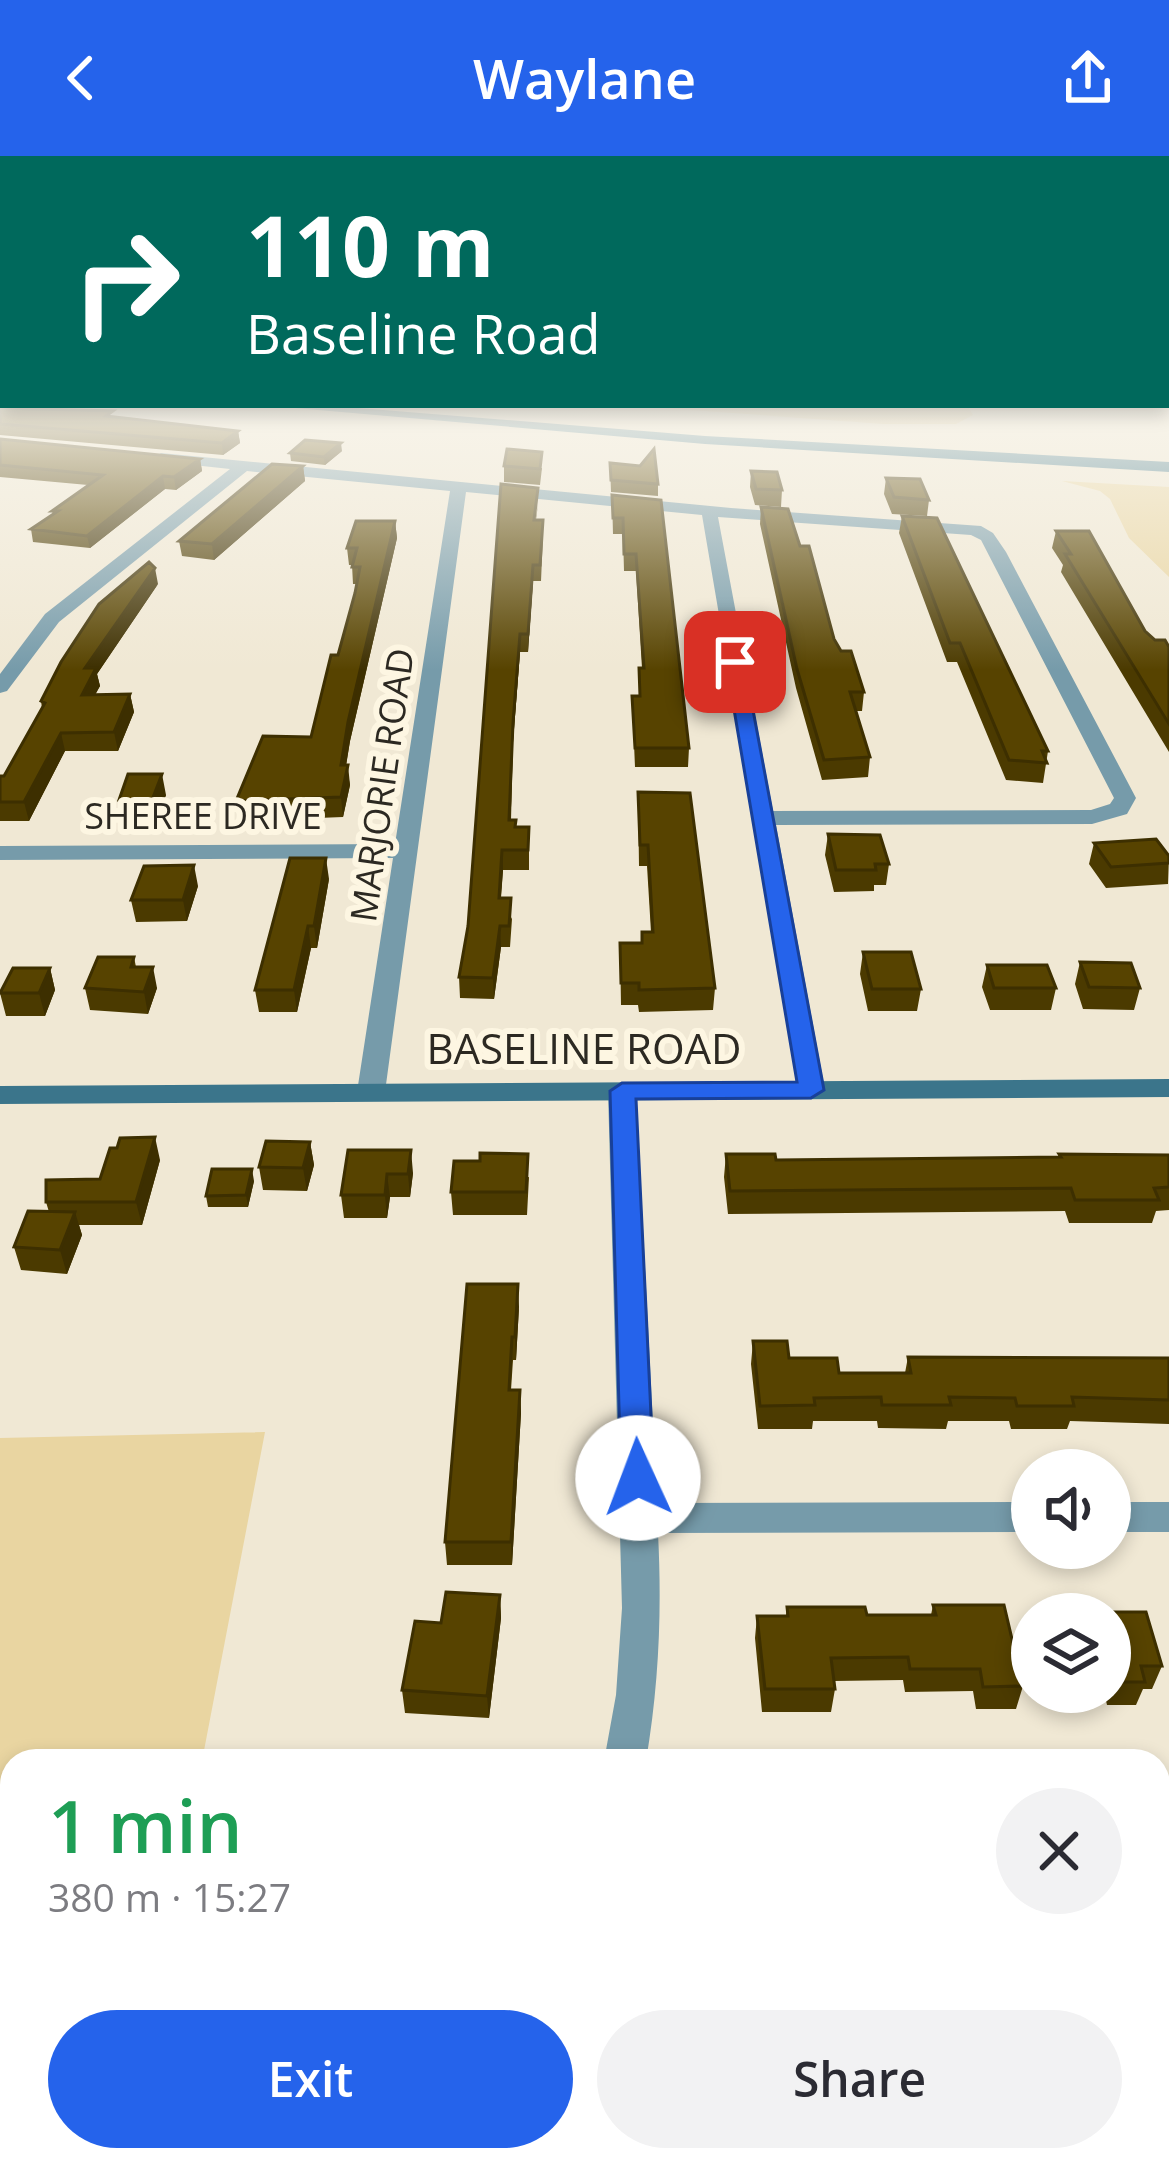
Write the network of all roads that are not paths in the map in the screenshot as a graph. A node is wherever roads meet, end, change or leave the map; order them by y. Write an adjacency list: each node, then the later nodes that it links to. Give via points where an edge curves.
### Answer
1 (223, 482): 5 (street, via 78,595 33,638)
2 (416, 482): 3 (street)
3 (459, 486): 4 (street); 7 (street, MARJORIE ROAD)
4 (709, 511): 6 (street); 6 (street, via 947,525 985,535 1125,798 1119,809 1092,817)
5 (0, 687)
6 (761, 818): 10 (street)
7 (406, 851): 8 (street, SHEREE DRIVE); 12 (street, MARJORIE ROAD)
8 (0, 853)
9 (1169, 1088): 10 (main road, BASELINE ROAD)
10 (811, 1090): 11 (main road, BASELINE ROAD)
11 (622, 1091): 12 (main road, BASELINE ROAD); 17 (street)
12 (371, 1092): 13 (main road, BASELINE ROAD)
13 (0, 1095)
14 (1011, 1517): 17 (street)
15 (1131, 1517): 16 (street)
16 (1169, 1517)
17 (639, 1518): 18 (street, via 638,1695)
18 (627, 1749)

